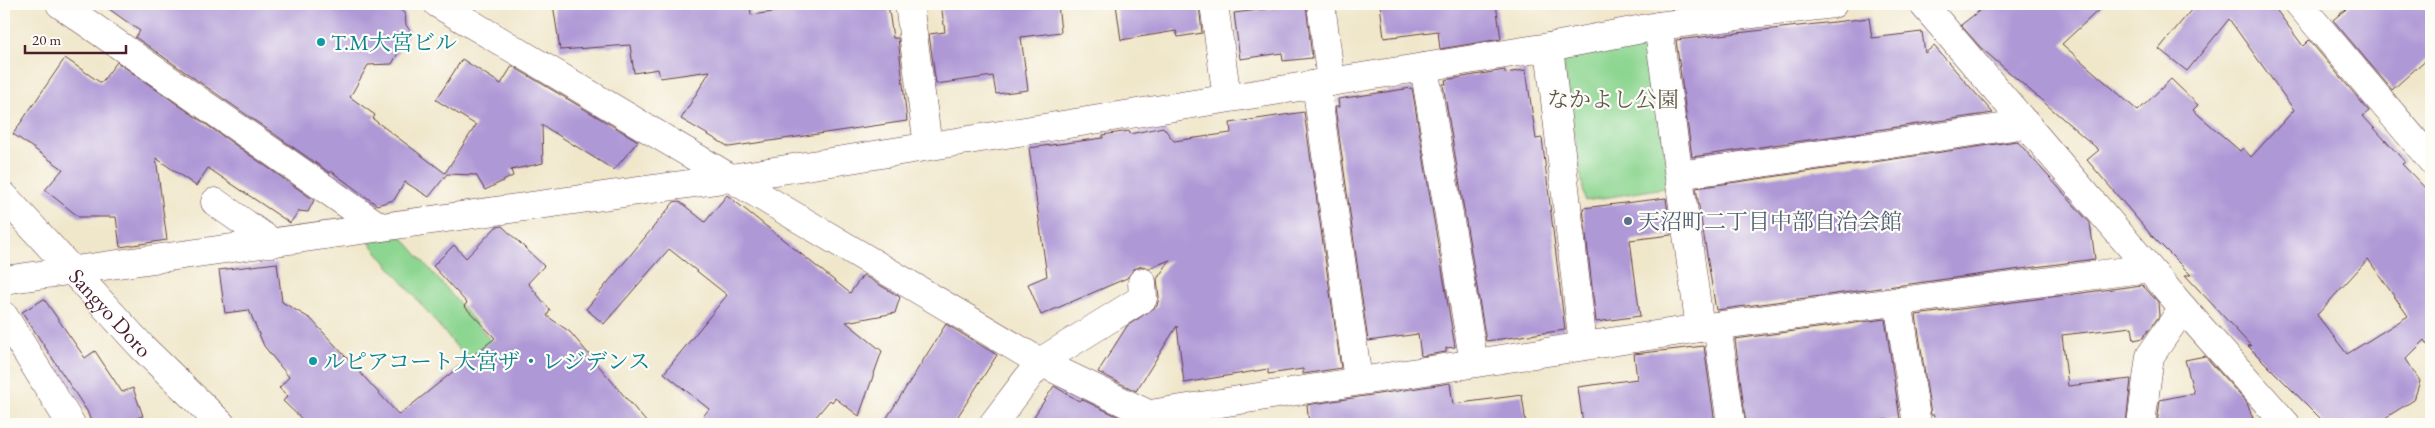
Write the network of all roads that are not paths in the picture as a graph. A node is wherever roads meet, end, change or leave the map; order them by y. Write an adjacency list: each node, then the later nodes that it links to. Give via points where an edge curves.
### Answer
1 (60, 4): 21 (street)
2 (438, 4): 18 (street)
3 (909, 4): 15 (street)
4 (1214, 4): 13 (street)
5 (1321, 4): 12 (street)
6 (1833, 4): 9 (street)
7 (1923, 4): 14 (street)
8 (2299, 4): 16 (street)
9 (1658, 26): 10 (street); 17 (street)
10 (1550, 47): 11 (street); 31 (street)
11 (1424, 67): 12 (street); 33 (street)
12 (1323, 83): 13 (street); 34 (street)
13 (1227, 98): 15 (street)
14 (2027, 124): 17 (street); 23 (street)
15 (928, 146): 18 (street)
16 (2431, 160)
17 (1679, 175): 30 (street)
18 (731, 178): 21 (street); 32 (street)
19 (4, 196): 24 (street, Sangyo Doro)
20 (215, 202): 22 (street)
21 (380, 227): 22 (street)
22 (273, 243): 24 (street)
23 (2148, 268): 27 (street); 28 (street)
24 (71, 271): 25 (street); 37 (street, Sangyo Doro)
25 (4, 280)
26 (1142, 282): 32 (street, via 1143,298)
27 (1898, 301): 30 (street); 40 (street)
28 (2183, 308): 41 (street, via 2150,356); 42 (street)
29 (4, 316): 36 (street)
30 (1709, 327): 31 (street); 39 (street)
31 (1583, 346): 33 (street)
32 (1040, 362): 35 (street); 38 (street)
33 (1474, 363): 34 (street)
34 (1358, 380): 35 (street)
35 (1159, 419)
36 (71, 424)
37 (221, 424)
38 (993, 424)
39 (1731, 424)
40 (1918, 424)
41 (2141, 424)
42 (2286, 424)

